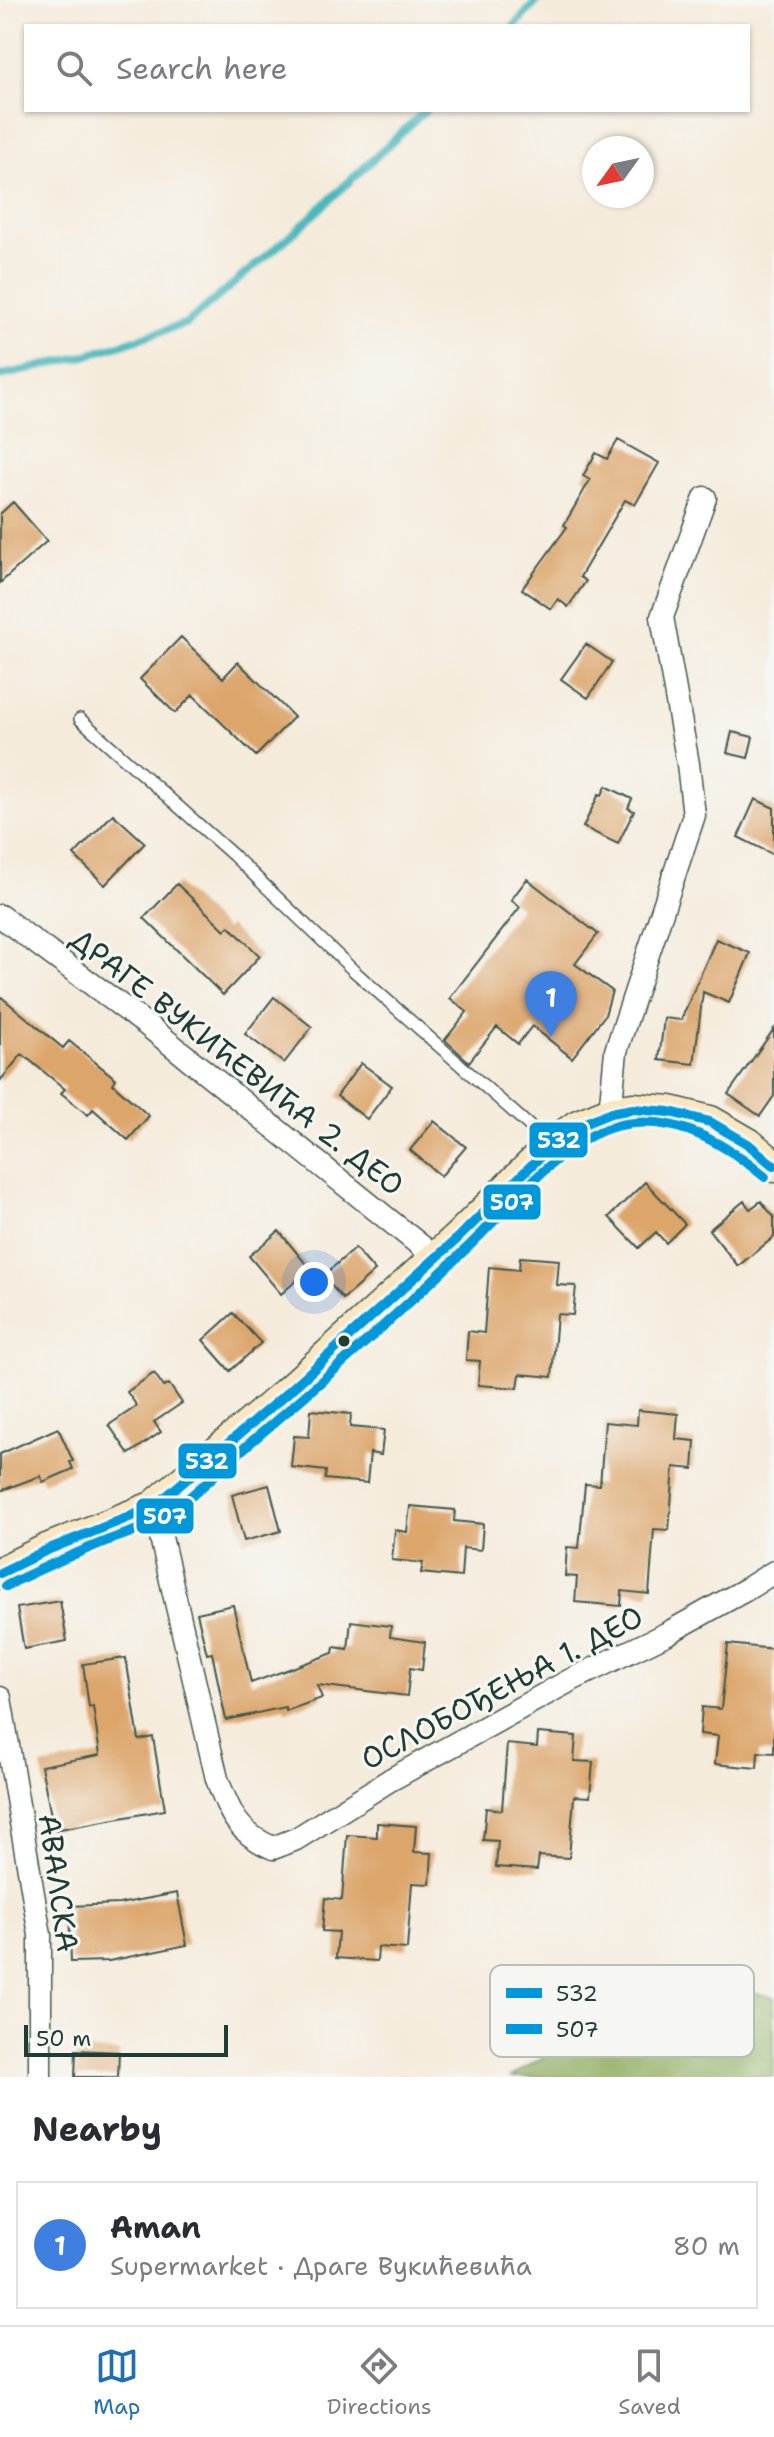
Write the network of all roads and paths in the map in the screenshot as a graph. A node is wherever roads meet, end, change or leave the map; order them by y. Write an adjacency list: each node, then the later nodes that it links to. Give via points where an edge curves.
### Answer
1 (705, 498): 4 (street, via 662,617 694,815 616,1051)
2 (80, 719): 5 (lane)
3 (0, 916): 7 (street, ДРАГЕ ВУКИЋЕВИЋА 2. ДЕО, via 147,1025)
4 (610, 1113): 5 (street, via 578,1126); 6 (street, via 670,1112 710,1122)
5 (552, 1145): 7 (street)
6 (774, 1166)
7 (436, 1258): 8 (street)
8 (154, 1507): 9 (street, ОСЛОБОЂЕЊА 1. ДЕО, via 217,1779 239,1826 273,1848); 10 (street)
9 (774, 1572)
10 (0, 1573)
11 (0, 1698): 12 (street, АВАЛСКА, via 40,1935)
12 (40, 2077)

